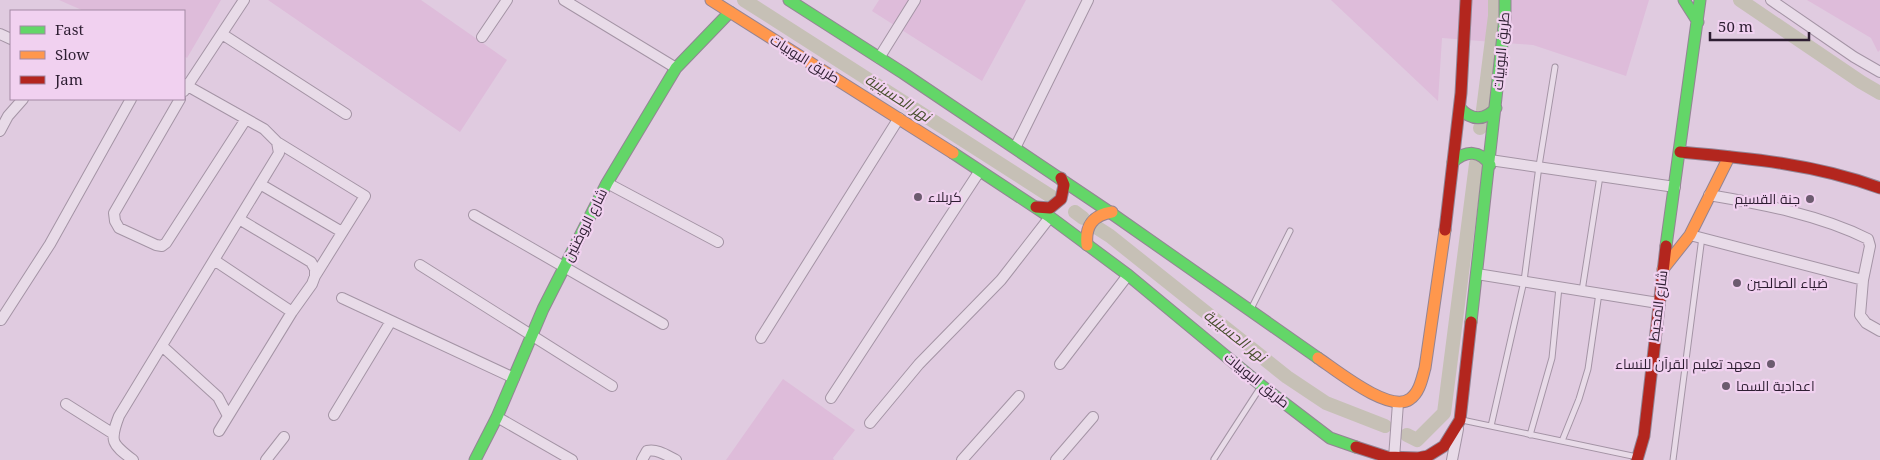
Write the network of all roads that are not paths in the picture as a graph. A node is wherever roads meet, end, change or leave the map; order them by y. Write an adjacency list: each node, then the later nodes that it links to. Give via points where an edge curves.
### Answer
1 (244, 0): 15 (street)
2 (507, 0): 16 (street)
3 (564, 0): 19 (street)
4 (712, 0): 13 (main road, طريق البوبيات)
5 (789, 0): 17 (main road)
6 (915, 0): 17 (street)
7 (1088, 0): 33 (street)
8 (1466, 0): 25 (main road)
9 (1505, 0): 26 (main road, طريق البوبيات)
10 (1684, 0): 14 (main road)
11 (1700, 0): 14 (main road, شارع المحيط)
12 (1770, 0): 20 (street)
13 (730, 12): 19 (main road, شارع الروضتين); 29 (main road, طريق البوبيات)
14 (1698, 22): 34 (main road, شارع المحيط)
15 (222, 34): 21 (street); 28 (street)
16 (482, 37)
17 (879, 58): 33 (main road)
18 (1555, 67): 38 (lane)
19 (676, 68): 42 (main road, شارع الروضتين)
20 (1880, 72)
21 (185, 87): 30 (street)
22 (22, 100): 27 (street)
23 (130, 100): 73 (street, via 50,244)
24 (179, 100): 30 (street, via 114,213 119,228 156,245 166,243)
25 (1460, 108): 26 (main road, via 1465,115 1478,119 1490,115); 36 (main road)
26 (1496, 108): 37 (main road, طريق البوبيات)
27 (4, 114): 31 (street)
28 (346, 114)
29 (899, 118): 39 (main road, طريق البوبيات); 78 (street)
30 (246, 119): 32 (street, via 264,129)
31 (0, 131)
32 (277, 142): 43 (street, via 279,153); 53 (street, via 364,196)
33 (1015, 148): 41 (main road)
34 (1680, 152): 35 (main road); 44 (main road, شارع المحيط)
35 (1729, 157): 45 (main road, via 1817,168); 46 (main road)
36 (1453, 162): 37 (main road, via 1464,153 1472,152); 86 (main road, via 1425,368 1416,394)
37 (1490, 162): 38 (street); 61 (main road, طريق البوبيات)
38 (1539, 166): 40 (street); 65 (lane)
39 (979, 172): 47 (main road, طريق البوبيات); 85 (street)
40 (1600, 176): 44 (street); 67 (lane)
41 (1061, 178): 47 (main road, via 1064,185 1057,204 1043,209); 48 (main road)
42 (607, 182): 55 (street); 59 (main road, شارع الروضتين)
43 (260, 184): 51 (street); 53 (street)
44 (1675, 187): 60 (main road, شارع المحيط)
45 (1880, 188)
46 (1709, 195): 54 (main road); 64 (street, via 1805,216 1868,239 1870,246)
47 (1036, 207): 50 (main road, طريق البوبيات)
48 (1112, 212): 56 (main road, via 1090,221 1086,228); 71 (main road)
49 (474, 215): 59 (street)
50 (1050, 218): 56 (main road, طريق البوبيات); 93 (street, via 1001,280 919,364)
51 (238, 219): 57 (street); 63 (street, via 311,262)
52 (1290, 231): 71 (lane)
53 (342, 232): 63 (street)
54 (1696, 236): 60 (main road); 64 (street); 114 (lane)
55 (718, 242)
56 (1087, 245): 62 (main road, طريق البوبيات)
57 (214, 260): 72 (street); 79 (street)
58 (420, 265): 77 (street)
59 (564, 266): 75 (street); 77 (main road, شارع الروضتين)
60 (1663, 269): 70 (main road, شارع المحيط)
61 (1477, 274): 65 (street); 92 (main road, طريق البوبيات)
62 (1128, 275): 80 (street); 83 (main road, طريق البوبيات)
63 (315, 276): 72 (street)
64 (1863, 280): 76 (street, via 1860,316)
65 (1524, 281): 66 (street); 94 (lane)
66 (1559, 287): 67 (street); 97 (lane, via 1552,358)
67 (1582, 291): 68 (street)
68 (1599, 293): 70 (street); 100 (lane, via 1588,369 1580,400)
69 (342, 298): 74 (street)
70 (1658, 303): 102 (main road, شارع المحيط, via 1644,436)
71 (1250, 309): 86 (main road, via 1339,373 1380,397)
72 (292, 312): 89 (street)
73 (0, 321)
74 (391, 321): 81 (street); 88 (street)
75 (663, 324)
76 (1880, 330)
77 (532, 334): 81 (main road, شارع الروضتين); 82 (street)
78 (761, 338)
79 (162, 346): 89 (street, via 218,397); 96 (street)
80 (1060, 364)
81 (514, 378): 90 (main road, شارع الروضتين)
82 (612, 386)
83 (1262, 386): 99 (main road, طريق البوبيات); 103 (lane)
84 (1018, 396): 110 (street)
85 (831, 398)
86 (1398, 403): 101 (street)
87 (66, 404): 96 (street)
88 (334, 415)
89 (228, 416): 95 (street)
90 (497, 417): 106 (main road, شارع الروضتين); 107 (street)
91 (1093, 417): 111 (street)
92 (1460, 420): 94 (lane); 101 (main road, طريق البوبيات, via 1444,446 1436,452 1418,458); 113 (street)
93 (870, 423)
94 (1491, 426): 97 (lane)
95 (218, 431)
96 (112, 433): 104 (street, via 116,446)
97 (1530, 434): 100 (lane)
98 (284, 438): 105 (street)
99 (1330, 438): 101 (main road, طريق البوبيات); 112 (main road)
100 (1562, 441): 102 (lane)
101 (1394, 458)
102 (1637, 458)
103 (1214, 459)
104 (133, 460)
105 (266, 460)
106 (475, 460)
107 (572, 460)
108 (642, 460): 109 (street, via 647,452 653,450)
109 (676, 460)
110 (962, 460)
111 (1056, 460)
112 (1360, 460)
113 (1452, 460)
114 (1673, 460)

